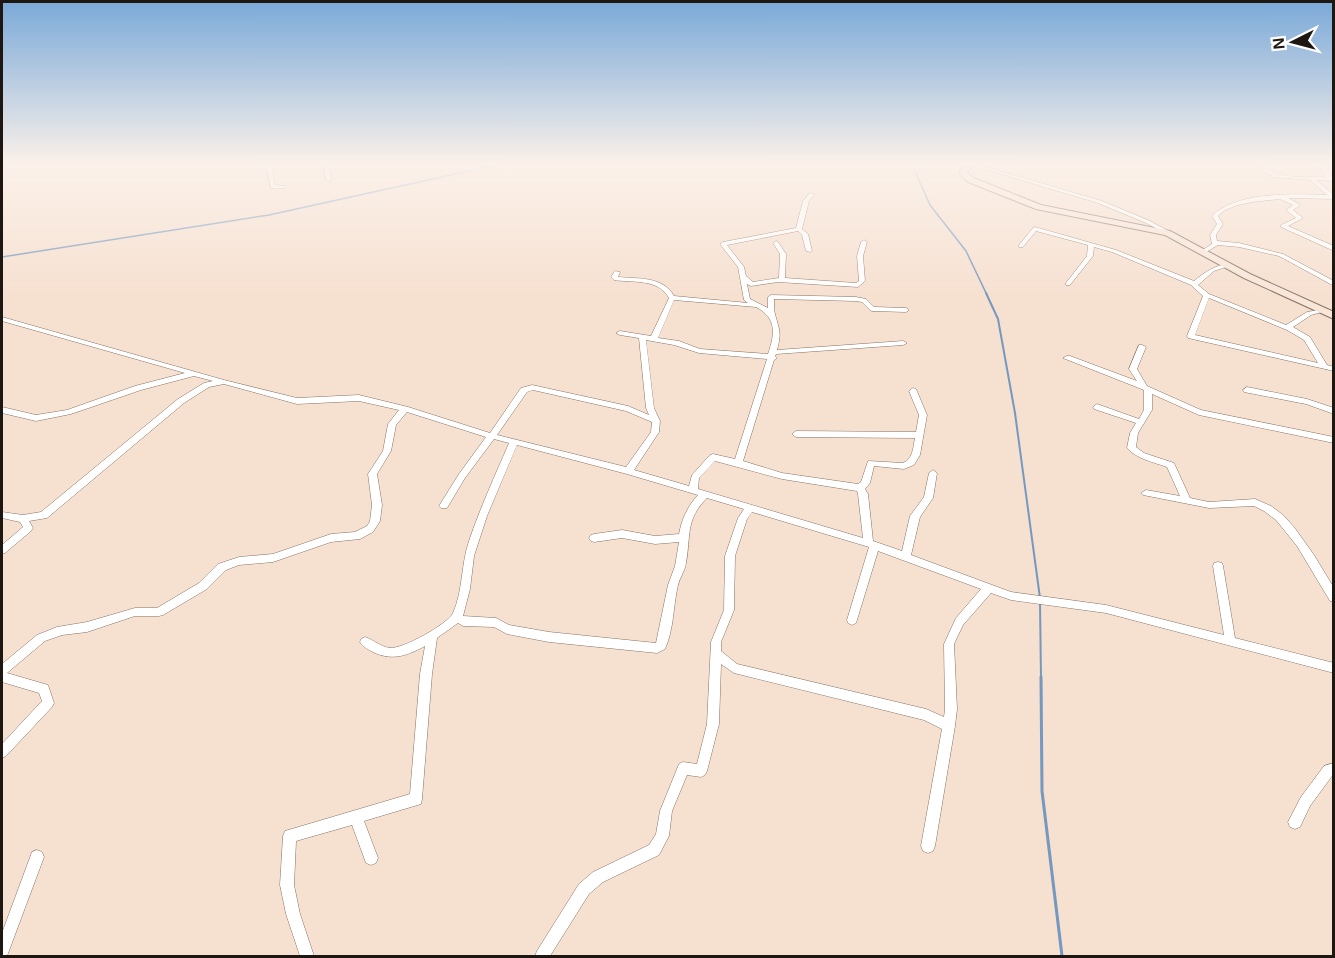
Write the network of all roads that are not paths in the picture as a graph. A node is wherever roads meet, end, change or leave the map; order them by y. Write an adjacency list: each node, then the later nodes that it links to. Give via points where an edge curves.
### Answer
1 (804, 210): 6 (street)
2 (1054, 210): 7 (street)
3 (1117, 210): 7 (street)
4 (1219, 210): 10 (street, via 1215,216 1220,224 1213,235)
5 (1289, 210): 13 (street, via 1300,218 1283,226)
6 (798, 230): 14 (street, via 805,234); 18 (street, via 724,243)
7 (1171, 234): 15 (street)
8 (864, 242): 19 (street, via 860,256 862,281 858,285)
9 (776, 243): 19 (street, via 783,254)
10 (1214, 243): 15 (street); 23 (street, via 1281,255)
11 (1091, 245): 12 (street, via 1035,230); 21 (street, via 1090,256); 22 (street)
12 (1021, 246)
13 (1334, 249)
14 (809, 250)
15 (1204, 251): 16 (street)
16 (1227, 265): 22 (street); 27 (street)
17 (617, 272): 26 (street, via 616,279 663,286)
18 (744, 277): 20 (street, via 751,284); 28 (street, via 747,300)
19 (782, 281): 20 (street)
20 (767, 284): 25 (street)
21 (1068, 284)
22 (1193, 284): 24 (street)
23 (1334, 284)
24 (1208, 295): 32 (street); 40 (street, via 1191,336)
25 (771, 297): 28 (street); 29 (street, via 856,299 864,300 872,309)
26 (672, 298): 28 (street); 35 (street)
27 (1322, 309): 30 (street); 32 (street, via 1309,313)
28 (767, 310): 38 (street, via 776,326)
29 (906, 310)
30 (1334, 314)
31 (2, 320): 42 (street)
32 (1289, 328): 40 (street, via 1307,339)
33 (620, 333): 34 (street)
34 (642, 337): 35 (street); 51 (street, via 650,408)
35 (654, 338): 38 (street, via 699,351)
36 (903, 344): 38 (street)
37 (1142, 347): 44 (street, via 1132,369)
38 (774, 355): 58 (street)
39 (1067, 358): 44 (street)
40 (1323, 365): 41 (street)
41 (1334, 369)
42 (195, 374): 43 (street); 49 (street, via 36,418)
43 (224, 382): 48 (street, via 297,401 359,398); 69 (street, via 207,385 181,401 44,515)
44 (1146, 388): 52 (street, via 1148,410); 56 (street, via 1214,416)
45 (1247, 390): 50 (street)
46 (914, 391): 54 (street, via 923,415)
47 (1097, 407): 52 (street)
48 (405, 409): 55 (street); 85 (street, via 392,424 387,452 372,474 377,505 370,529 357,536 331,538 291,554 222,567 203,586 159,612 135,612 87,627 61,630 41,638)
49 (2, 410)
50 (1334, 411)
51 (656, 421): 55 (street, via 645,414 532,387 524,390); 59 (street, via 655,432)
52 (1140, 422): 65 (street, via 1130,441 1131,448 1171,465)
53 (795, 434): 54 (street)
54 (918, 435): 61 (street, via 911,463 871,463)
55 (493, 437): 57 (street); 66 (street, via 469,464)
56 (1334, 440)
57 (514, 442): 59 (street); 78 (street, via 482,516)
58 (738, 463): 61 (street, via 782,476); 62 (street, via 713,457 695,477)
59 (628, 471): 62 (street)
60 (933, 473): 74 (street, via 928,498 915,516)
61 (860, 488): 72 (street)
62 (693, 490): 64 (street)
63 (1146, 493): 65 (street)
64 (705, 495): 67 (street); 71 (street, via 690,509)
65 (1186, 501): 77 (street, via 1215,505 1255,502 1268,508 1304,548)
66 (444, 506)
67 (750, 508): 72 (street); 83 (street, via 730,556 729,610 716,642)
68 (2, 515): 69 (street)
69 (23, 519): 73 (street, via 28,528)
70 (594, 538): 71 (street, via 622,534 655,540)
71 (682, 538): 78 (street, via 681,564 673,586 670,614 661,646 657,648 549,637)
72 (872, 544): 74 (street); 79 (street)
73 (2, 550)
74 (906, 555): 76 (street)
75 (1218, 566): 81 (street)
76 (988, 589): 81 (street, via 1040,601 1106,609); 87 (street, via 951,635)
77 (1334, 598)
78 (457, 618): 80 (street)
79 (852, 620)
80 (432, 636): 82 (street, via 401,654 383,654); 90 (street, via 416,799)
81 (1230, 641): 84 (street)
82 (365, 642)
83 (717, 654): 87 (street, via 746,672 926,715); 97 (street, via 713,723 701,771 683,768 658,845 598,876 584,889)
84 (1334, 668)
85 (2, 671)
86 (2, 677): 88 (street, via 44,689 48,703)
87 (949, 726): 92 (street)
88 (2, 752)
89 (1334, 769): 91 (street, via 1328,770 1304,800)
90 (356, 817): 94 (street); 96 (street, via 290,836 287,885)
91 (1295, 822)
92 (928, 846)
93 (37, 857): 95 (street)
94 (371, 858)
95 (2, 951)
96 (307, 957)
97 (542, 957)

